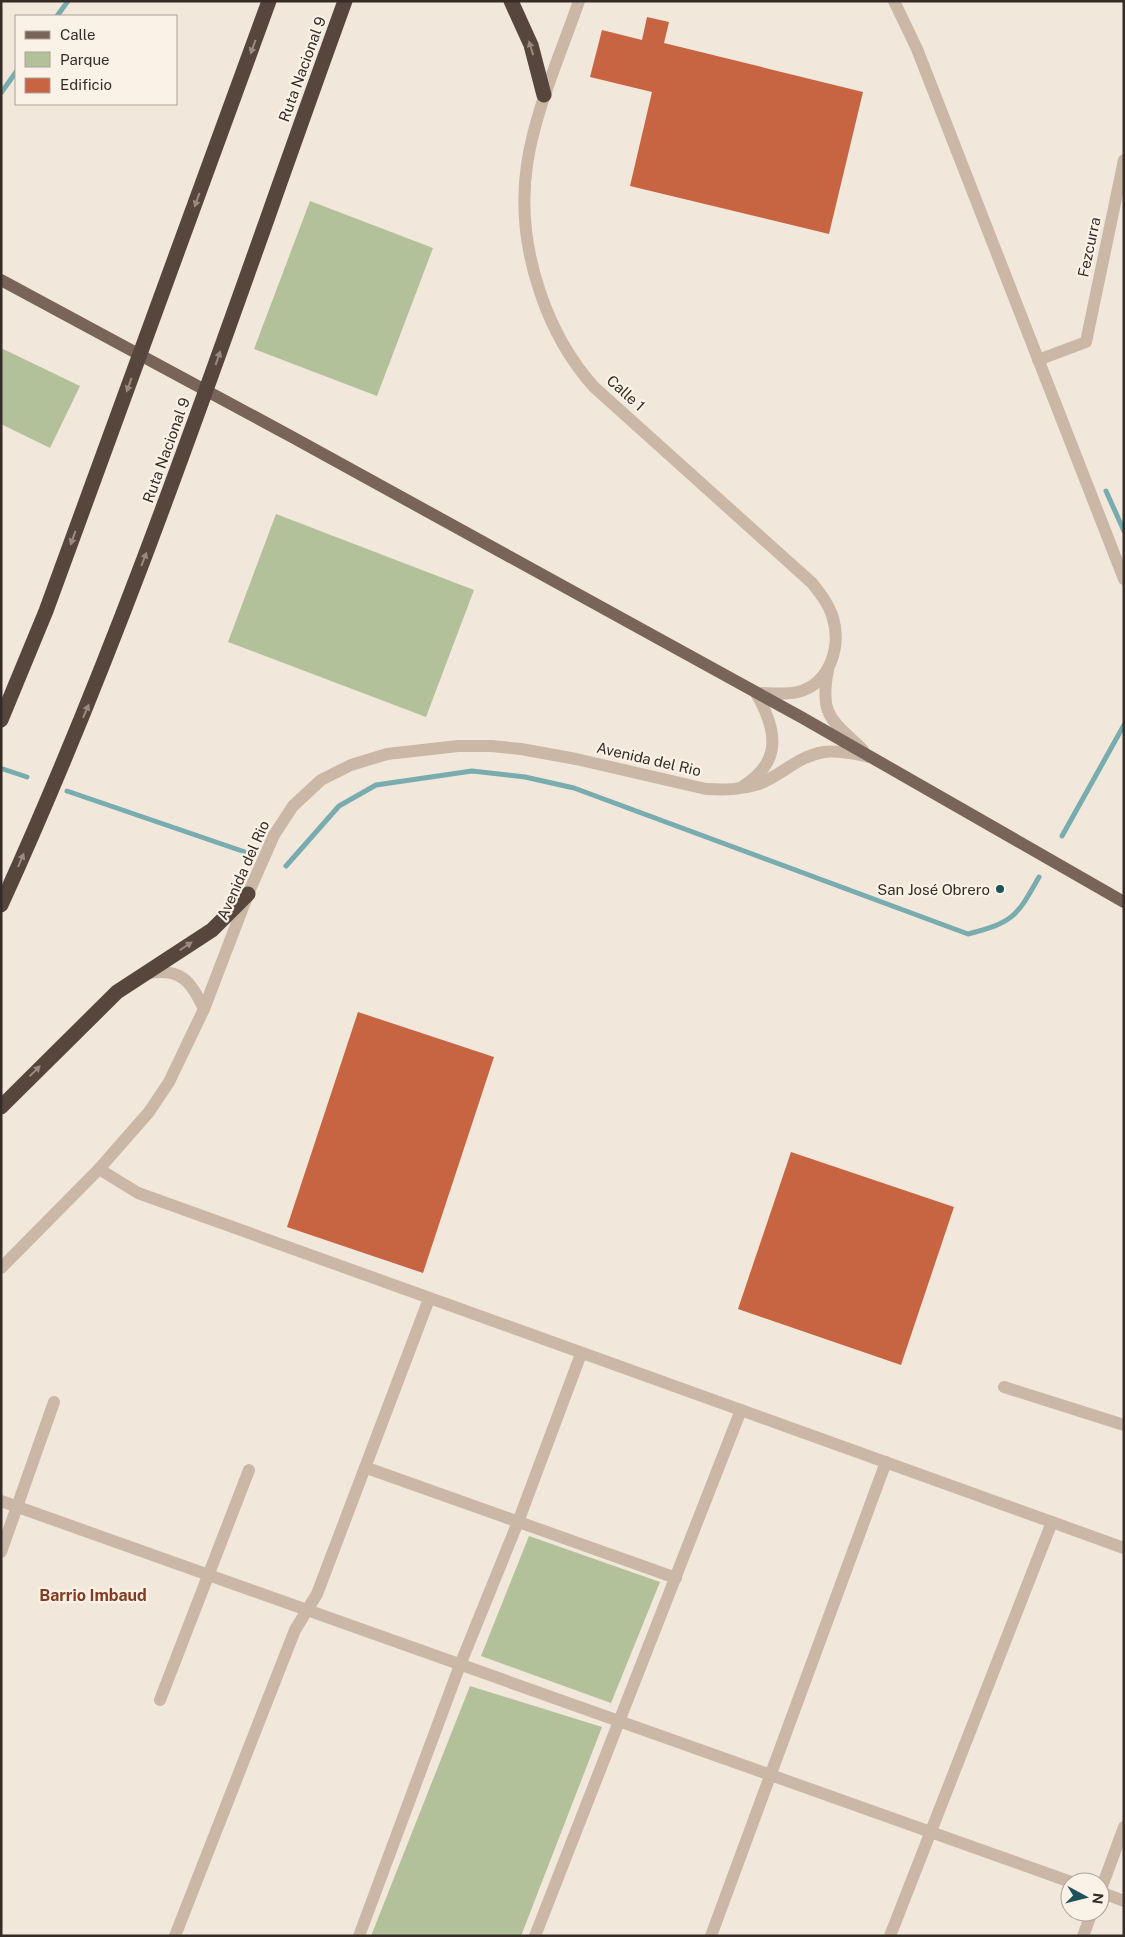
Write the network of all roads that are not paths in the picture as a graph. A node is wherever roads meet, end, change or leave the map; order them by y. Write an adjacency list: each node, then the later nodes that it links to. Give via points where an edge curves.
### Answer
1 (269, 1): 13 (highway, one-way to 13, via 46,611)
2 (345, 1): 18 (highway, Ruta Nacional 9, one-way to 2, via 97,684 199,411)
3 (511, 1): 6 (highway, one-way to 3, via 531,44)
4 (579, 1): 6 (street, Calle 1)
5 (894, 1): 9 (street, via 917,49)
6 (544, 95): 11 (street, Calle 1, via 524,176 523,213 530,258 548,317 568,354 594,387 812,582 824,598 835,627 833,656)
7 (1124, 160): 9 (street, Fezcurra, via 1086,342)
8 (1, 280): 12 (main road)
9 (1038, 360): 10 (street)
10 (1124, 579)
11 (828, 670): 12 (street, via 812,686 797,692); 14 (street, Calle 1, via 824,693 827,711)
12 (756, 693): 14 (main road); 15 (street, via 768,716 773,732 772,744 761,770)
13 (1, 720)
14 (870, 757): 15 (street, Avenida del Rio, via 844,752 807,756 760,783); 17 (main road)
15 (734, 791): 16 (street, Avenida del Rio, via 706,789 521,748 458,746 387,754 351,764 321,780 293,806 274,836)
16 (248, 894): 19 (highway, one-way to 16, via 212,930); 20 (street, Avenida del Rio)
17 (1124, 902)
18 (1, 905)
19 (143, 974): 20 (street, via 164,971 181,975 195,990); 21 (highway, one-way to 19, via 117,992)
20 (204, 1009): 22 (street, Avenida del Rio, via 169,1082 149,1112)
21 (1, 1106)
22 (99, 1169): 23 (street, Avenida del Rio); 24 (street, via 138,1194)
23 (1, 1268)
24 (429, 1299): 25 (street); 31 (street)
25 (581, 1354): 28 (street); 35 (street)
26 (1004, 1387): 29 (street)
27 (54, 1402): 34 (street)
28 (741, 1410): 30 (street); 40 (street)
29 (1124, 1425)
30 (886, 1462): 36 (street); 45 (street)
31 (367, 1468): 35 (street); 41 (street, via 317,1594)
32 (249, 1470): 39 (street)
33 (1, 1501): 34 (street)
34 (18, 1506): 38 (street); 39 (street)
35 (518, 1522): 40 (street); 42 (street)
36 (1052, 1522): 37 (street); 47 (street)
37 (1124, 1548)
38 (1, 1552)
39 (209, 1574): 41 (street); 43 (street)
40 (676, 1578): 44 (street)
41 (306, 1611): 42 (street); 53 (street, via 291,1640)
42 (460, 1665): 44 (street); 54 (street)
43 (160, 1700)
44 (620, 1722): 45 (street); 55 (street)
45 (771, 1776): 47 (street); 56 (street)
46 (1124, 1828): 48 (street)
47 (931, 1832): 49 (street); 57 (street)
48 (1108, 1872)
49 (1060, 1878)
50 (1110, 1896): 51 (street)
51 (1124, 1901)
52 (1088, 1922): 58 (street)
53 (175, 1936)
54 (359, 1936)
55 (535, 1936)
56 (711, 1936)
57 (890, 1936)
58 (1083, 1936)

